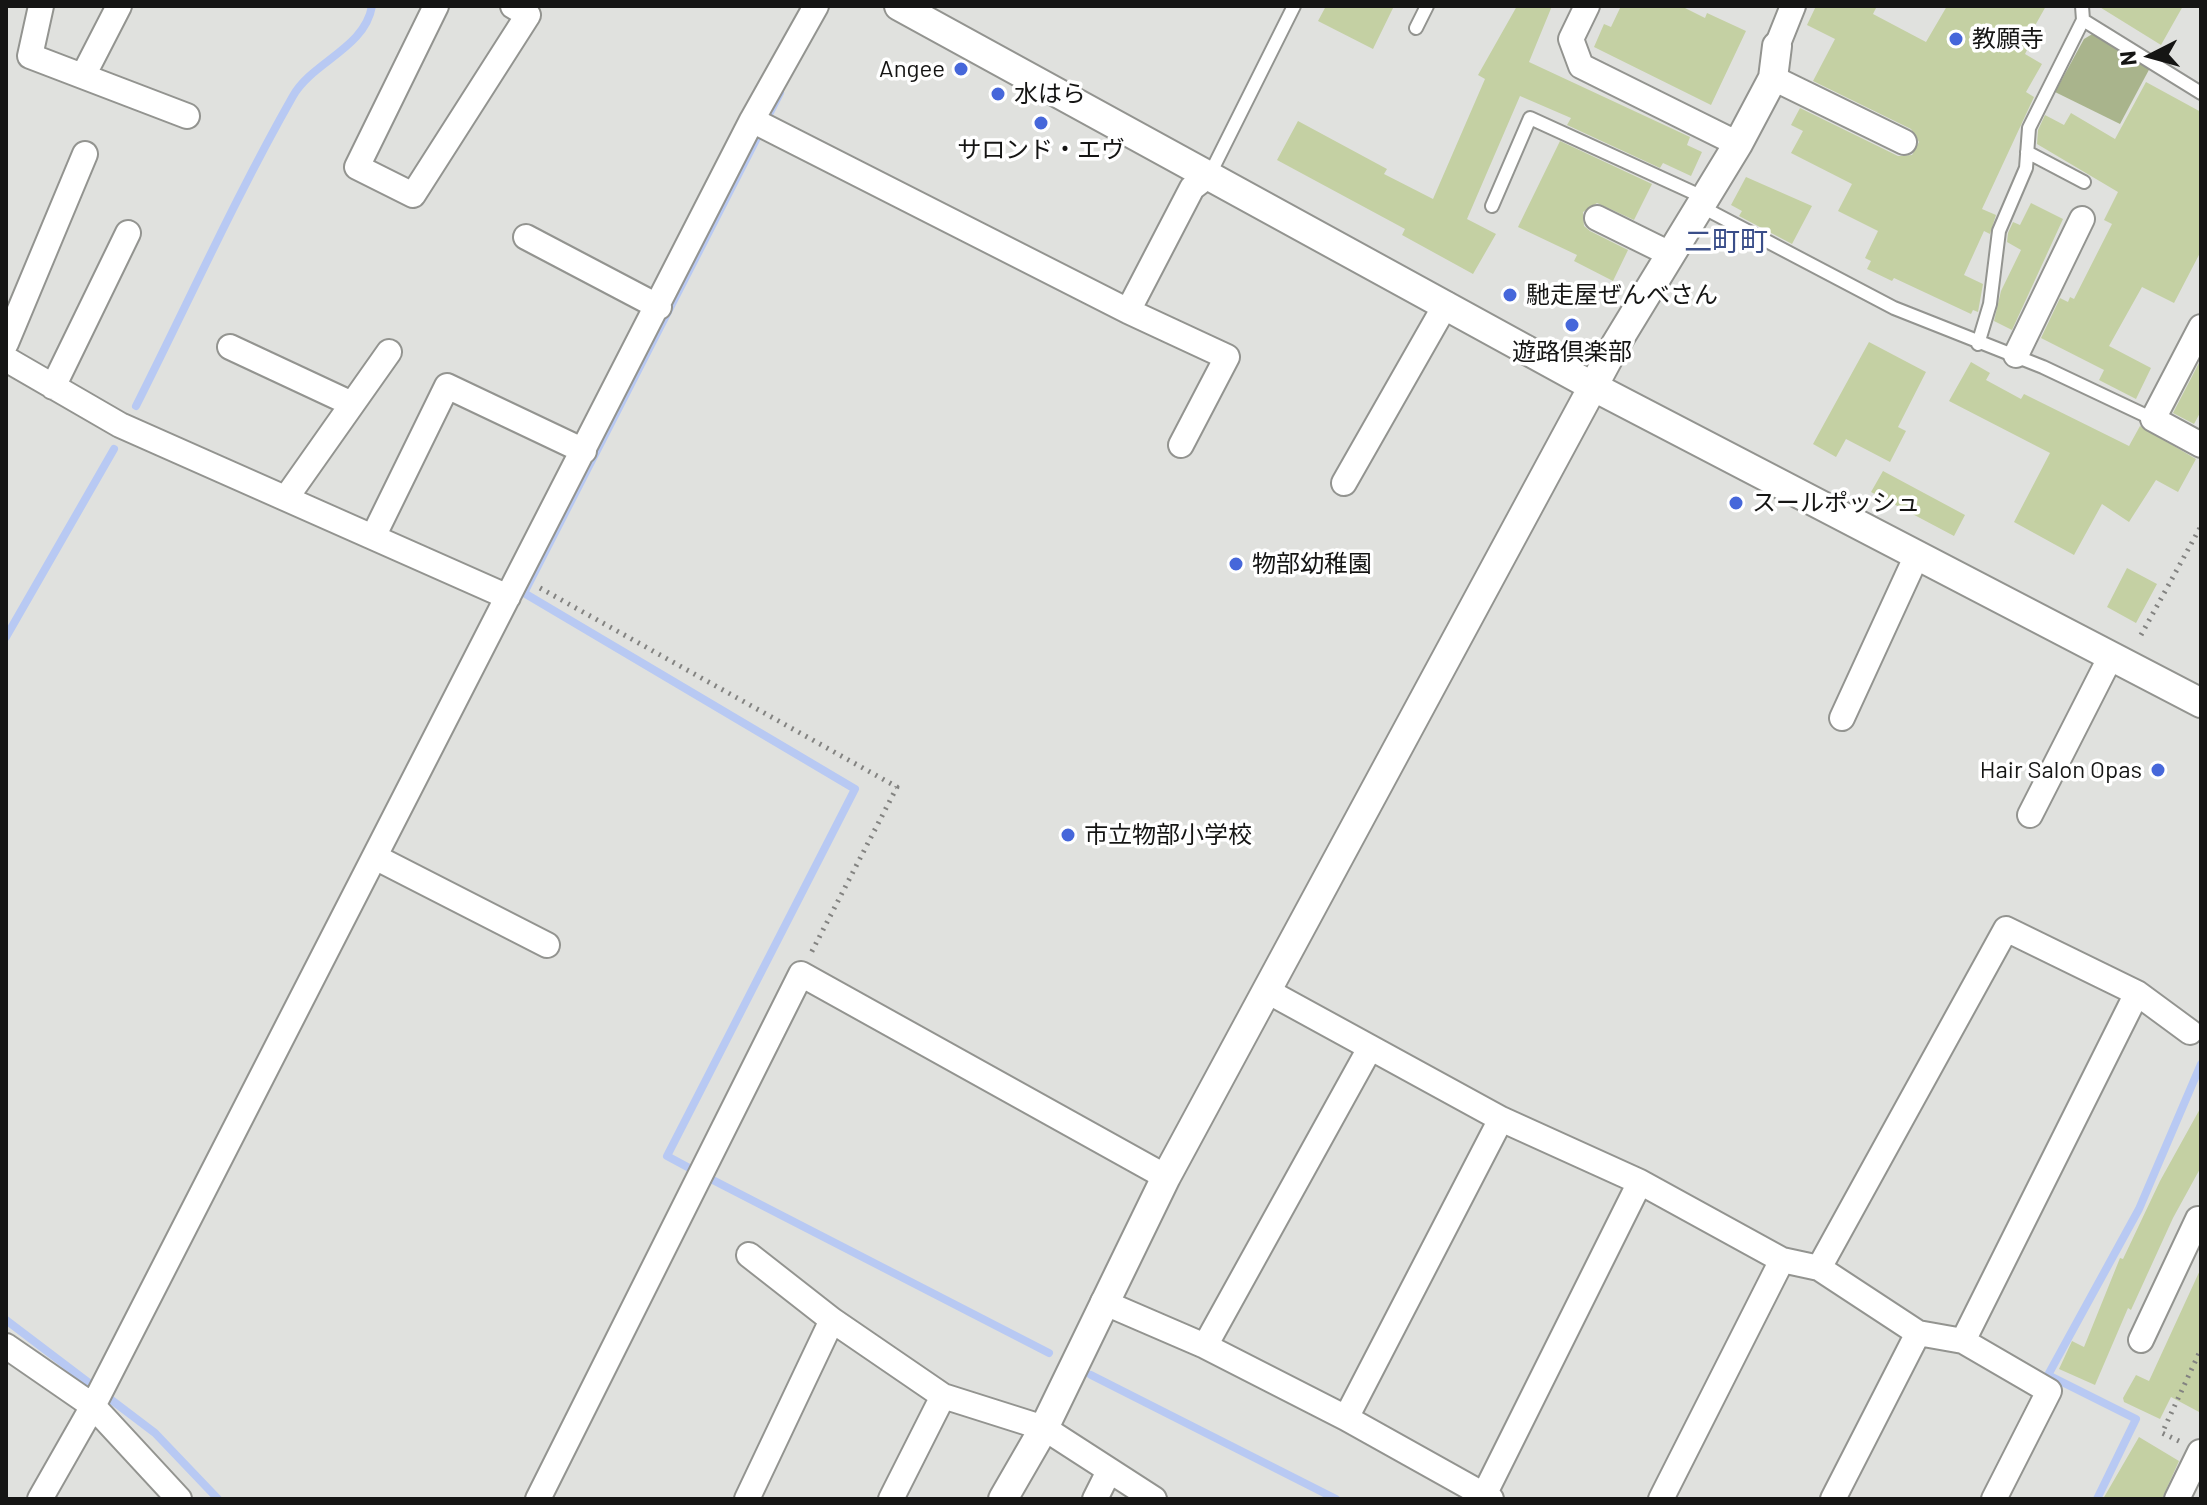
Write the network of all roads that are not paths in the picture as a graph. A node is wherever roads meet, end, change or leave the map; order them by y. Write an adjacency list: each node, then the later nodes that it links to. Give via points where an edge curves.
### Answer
1 (41, 6): 15 (street, via 30,56)
2 (119, 6): 15 (street)
3 (436, 6): 4 (street, via 357,167 413,195 528,15)
4 (513, 6)
5 (816, 6): 19 (street)
6 (899, 6): 24 (street)
7 (1294, 6): 24 (lane)
8 (1427, 6): 13 (lane)
9 (1587, 6): 21 (street, via 1571,39 1581,66)
10 (1793, 6): 14 (street)
11 (2082, 6): 12 (lane)
12 (2083, 20): 17 (lane); 22 (lane, via 2029,128)
13 (1416, 28)
14 (1777, 46): 16 (street)
15 (83, 76): 18 (street)
16 (1773, 78): 20 (street); 21 (street)
17 (2201, 93)
18 (187, 116)
19 (760, 124): 34 (street); 35 (street)
20 (1904, 142)
21 (1738, 144): 26 (street)
22 (2027, 152): 25 (lane); 38 (lane, via 2026,168 1999,231 1990,304)
23 (85, 154): 37 (street)
24 (1210, 174): 33 (street); 35 (street, via 1192,188)
25 (2084, 182)
26 (1702, 202): 27 (lane, via 1530,118); 32 (street); 38 (lane, via 1894,308)
27 (1492, 206)
28 (1597, 218): 32 (street)
29 (2082, 219): 41 (street)
30 (128, 233): 43 (street)
31 (526, 237): 34 (street)
32 (1670, 254): 44 (street)
33 (1446, 304): 44 (street); 50 (street)
34 (659, 307): 49 (street)
35 (1128, 311): 47 (street, via 1227,357)
36 (2201, 327): 46 (street)
37 (6, 343)
38 (1978, 344): 41 (lane)
39 (230, 347): 45 (street)
40 (389, 352): 45 (street)
41 (2016, 355): 46 (lane)
42 (6, 359): 43 (street)
43 (53, 387): 51 (street, via 120,425)
44 (1594, 387): 53 (street); 61 (street)
45 (352, 404): 51 (street)
46 (2153, 419): 48 (street)
47 (1181, 445)
48 (2201, 445)
49 (584, 451): 52 (street, via 447,386); 54 (street)
50 (1344, 483)
51 (286, 498): 52 (street)
52 (373, 537): 54 (street)
53 (1917, 555): 55 (street); 57 (street)
54 (508, 597): 59 (street)
55 (2111, 656): 56 (street); 58 (street)
56 (2201, 703)
57 (1842, 718)
58 (2030, 815)
59 (375, 857): 60 (street); 80 (street)
60 (547, 945)
61 (1269, 992): 64 (street); 66 (street)
62 (2137, 993): 63 (street); 71 (street, via 2006,929); 76 (street)
63 (2190, 1032)
64 (1370, 1048): 65 (street); 78 (street)
65 (1501, 1119): 67 (street); 81 (street)
66 (1166, 1177): 72 (street); 88 (street, via 801,974)
67 (1640, 1182): 70 (street); 85 (street)
68 (2200, 1218): 75 (street)
69 (749, 1255): 73 (street)
70 (1782, 1260): 71 (street); 94 (street)
71 (1819, 1268): 74 (street)
72 (1103, 1302): 78 (street); 82 (street)
73 (832, 1320): 79 (street); 89 (street)
74 (1918, 1333): 76 (street); 95 (street)
75 (2141, 1340)
76 (1963, 1341): 96 (street, via 2049,1391)
77 (6, 1346): 80 (street)
78 (1205, 1346): 81 (street)
79 (943, 1396): 82 (street); 90 (street)
80 (93, 1406): 86 (street); 87 (street)
81 (1346, 1418): 85 (street)
82 (1044, 1428): 84 (street); 91 (street)
83 (2200, 1452): 97 (street)
84 (1109, 1471): 92 (street); 93 (street)
85 (1486, 1498)
86 (40, 1499)
87 (179, 1499)
88 (538, 1499)
89 (747, 1499)
90 (891, 1499)
91 (1003, 1499)
92 (1095, 1499)
93 (1154, 1499)
94 (1661, 1499)
95 (1833, 1499)
96 (1994, 1499)
97 (2177, 1499)

